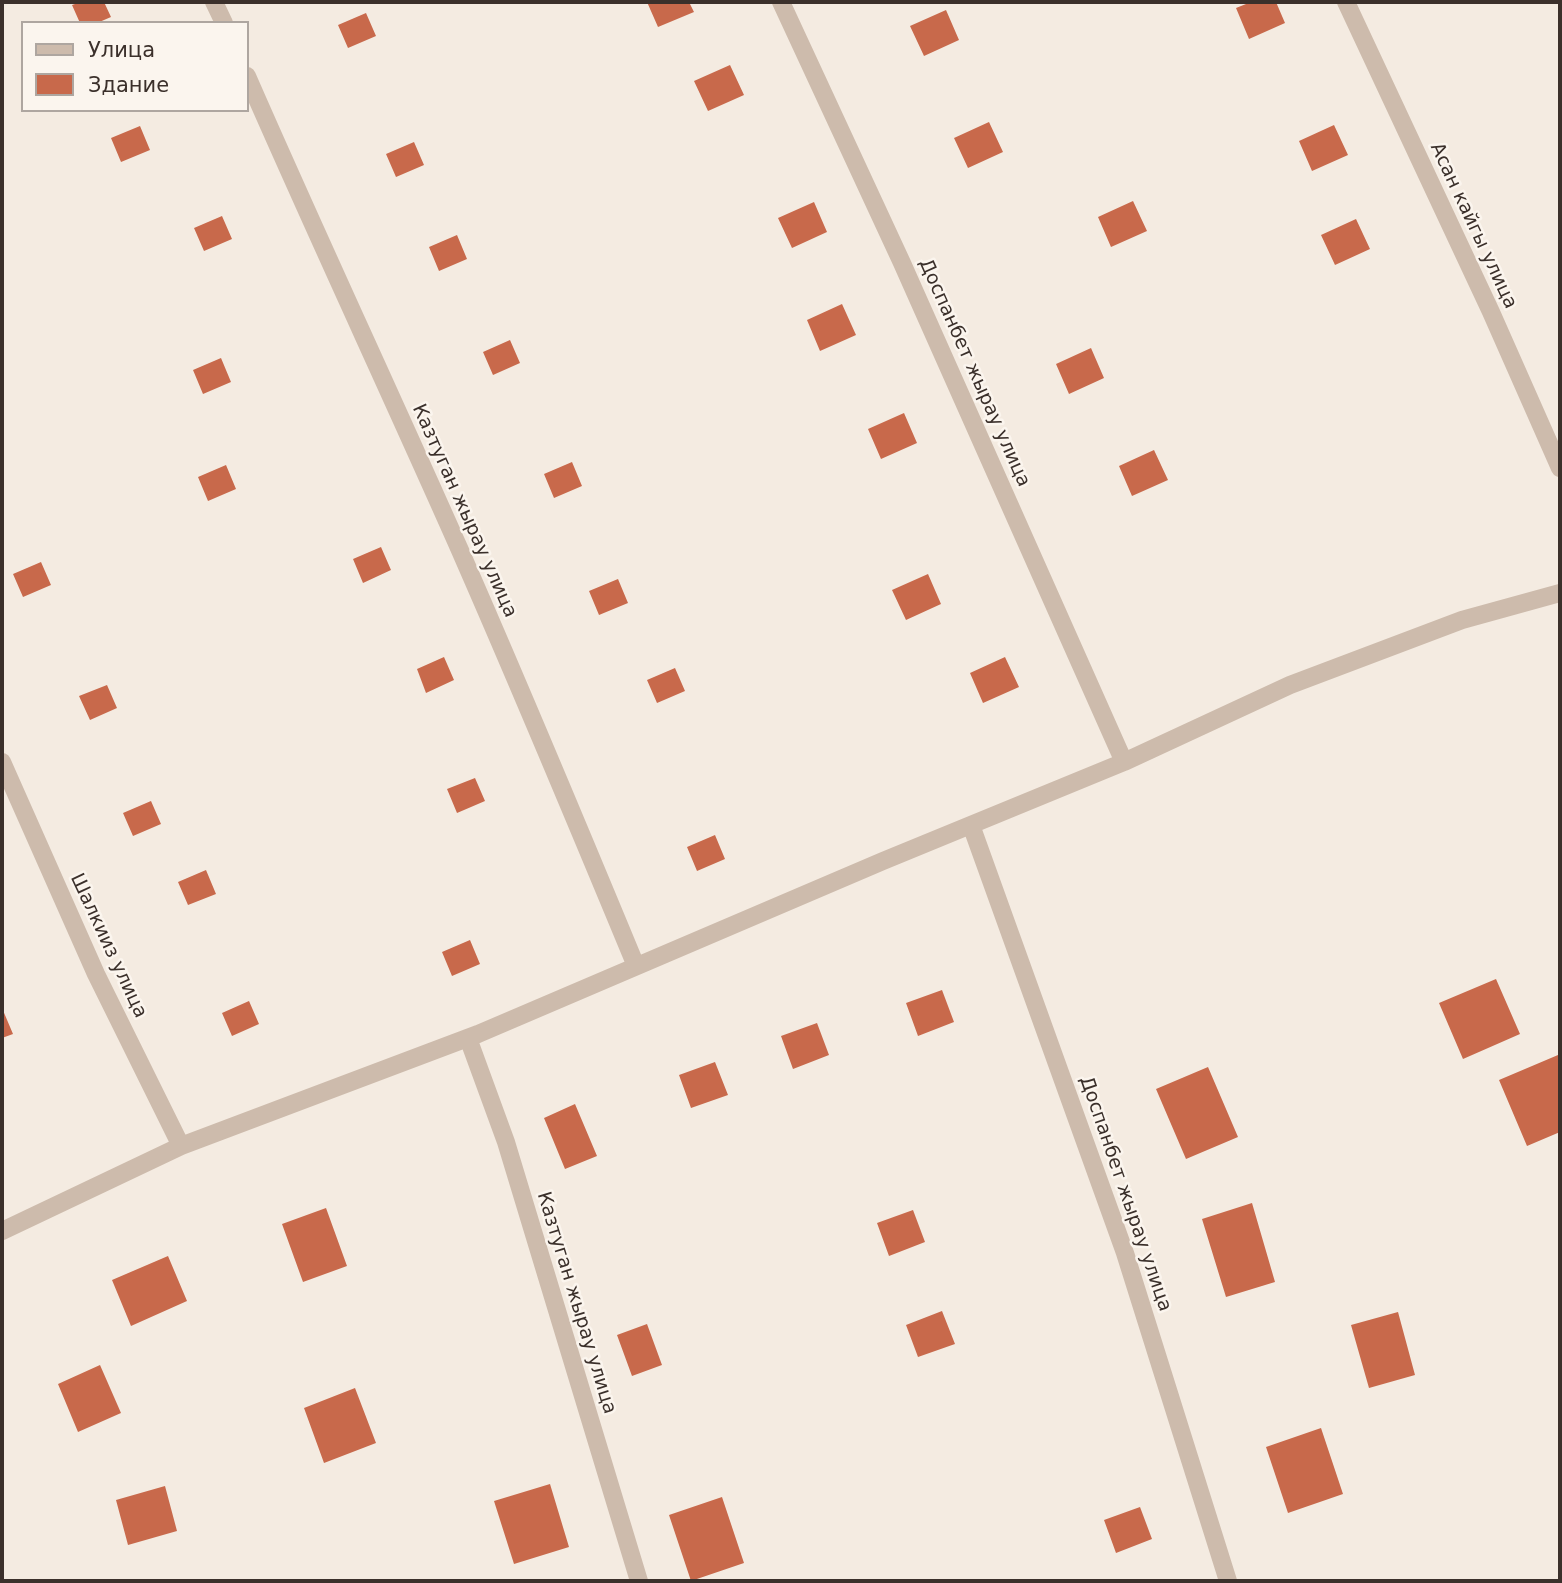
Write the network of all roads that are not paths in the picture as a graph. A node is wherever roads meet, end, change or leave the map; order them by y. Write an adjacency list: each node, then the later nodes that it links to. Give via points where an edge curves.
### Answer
1 (215, 2): 4 (street)
2 (781, 2): 9 (street, Доспанбет жырау улица)
3 (1346, 2): 6 (street, Асан кайгы улица)
4 (223, 21)
5 (248, 78): 11 (street, Казтуган жырау улица, via 458,548)
6 (1560, 468)
7 (1560, 593): 9 (street, via 1462,620 1290,685)
8 (2, 762): 13 (street, Шалкииз улица, via 96,974)
9 (1125, 762): 10 (street)
10 (971, 825): 11 (street); 16 (street, Доспанбет жырау улица, via 1125,1253)
11 (636, 966): 12 (street)
12 (468, 1038): 13 (street); 15 (street, Казтуган жырау улица, via 506,1142)
13 (181, 1146): 14 (street)
14 (2, 1231)
15 (639, 1581)
16 (1228, 1581)

